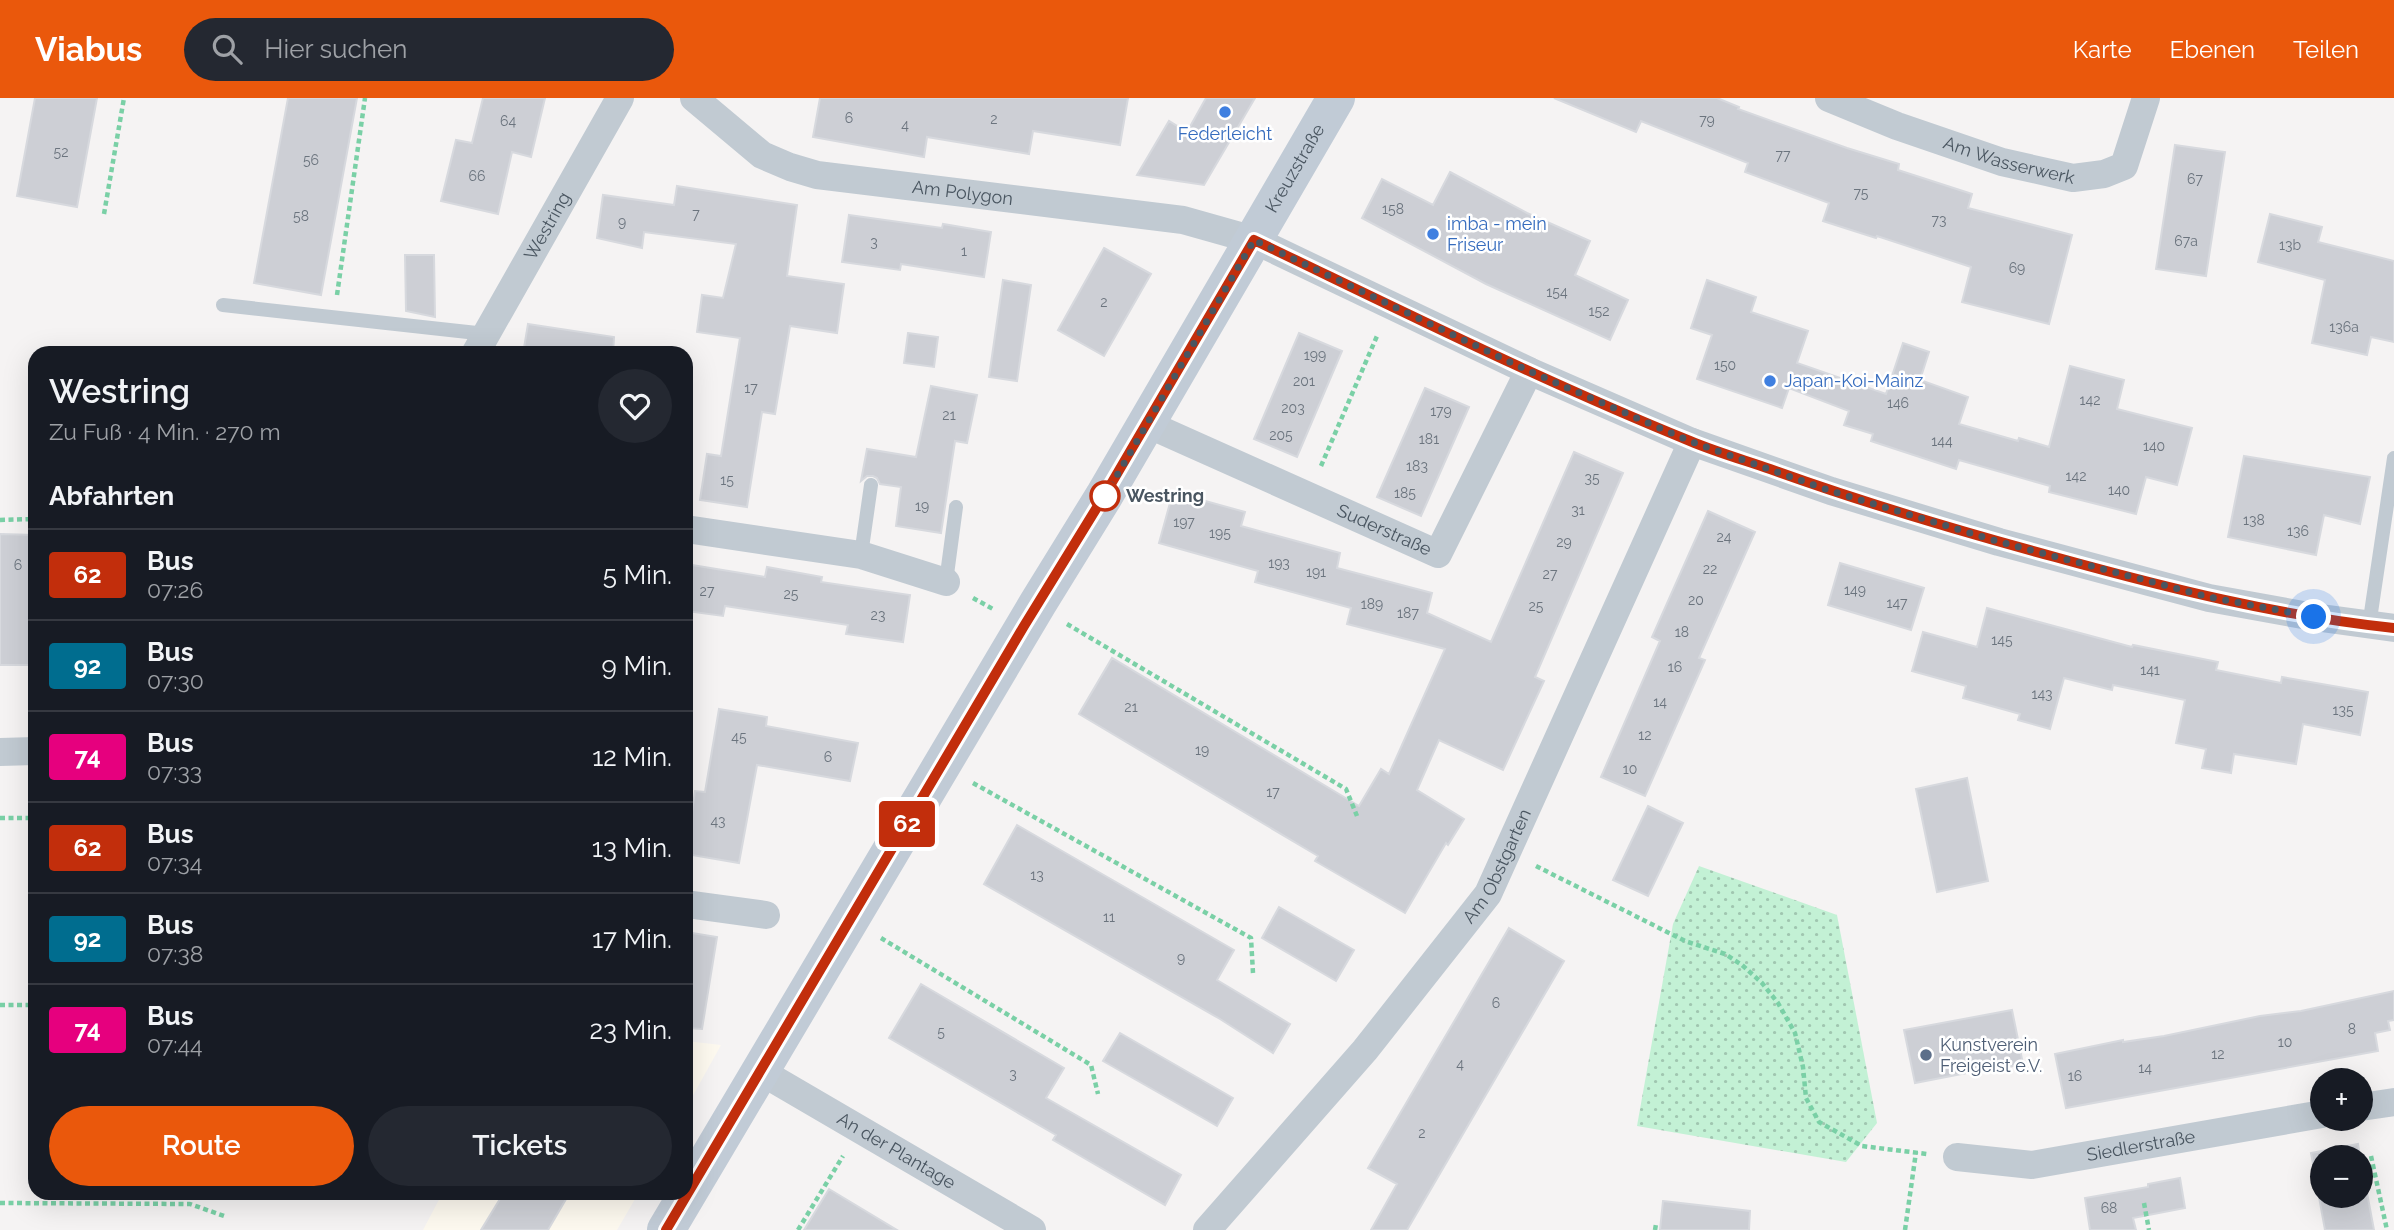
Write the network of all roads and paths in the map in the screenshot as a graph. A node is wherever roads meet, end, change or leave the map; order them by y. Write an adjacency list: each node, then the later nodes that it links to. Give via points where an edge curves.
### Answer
1 (124, 98): 8 (path)
2 (365, 98): 11 (path)
3 (620, 98): 13 (street, Westring)
4 (694, 98): 9 (street, Am Polygon, via 762,155 817,175 1183,220)
5 (1336, 98): 9 (street, Kreuzstraße)
6 (1829, 98): 7 (street, Am Wasserwerk, via 2002,162 2073,178 2124,166)
7 (2146, 98)
8 (104, 214)
9 (1254, 240): 14 (street); 15 (street, Kreuzstraße)
10 (223, 304): 11 (lane)
11 (334, 316): 13 (lane)
12 (1377, 336): 19 (path)
13 (481, 344)
14 (1529, 371): 16 (street); 19 (street, Suderstraße, via 1438,554)
15 (1146, 423): 19 (street, Suderstraße); 41 (street, Kreuzstraße)
16 (1692, 442): 27 (street, via 1831,491 2000,542 2209,597); 34 (street, Am Obstgarten)
17 (2394, 458): 27 (lane)
18 (871, 485): 24 (lane)
19 (1308, 496)
20 (956, 507): 25 (lane)
21 (28, 519): 22 (path)
22 (0, 520)
23 (693, 530): 24 (street)
24 (861, 555): 25 (street)
25 (946, 582)
26 (1058, 618): 31 (path, via 1346,789)
27 (2381, 627)
28 (28, 751): 29 (street)
29 (0, 752)
30 (970, 781): 38 (path, via 1251,938)
31 (1357, 816)
32 (0, 818): 33 (path)
33 (28, 818)
34 (1507, 852): 47 (path, via 1742,965 1778,1003 1795,1033 1806,1098 1819,1122 1862,1146); 58 (street, Am Obstgarten, via 1488,894 1389,1018)
35 (693, 905): 36 (street)
36 (766, 915)
37 (877, 935): 42 (path, via 1091,1065)
38 (1253, 973)
39 (0, 1005): 40 (path)
40 (28, 1005)
41 (760, 1071): 46 (street, An der Plantage); 50 (street, Kreuzstraße)
42 (1098, 1094)
43 (2394, 1102): 44 (street)
44 (2373, 1106)
45 (2310, 1116): 48 (street, Siedlerstraße, via 2032,1166)
46 (858, 1130): 56 (path); 57 (street, An der Plantage)
47 (1916, 1152): 48 (path); 59 (path)
48 (1957, 1157)
49 (2373, 1166): 61 (path)
50 (693, 1184)
51 (684, 1200): 55 (street, Kreuzstraße)
52 (0, 1203): 54 (path, via 190,1204)
53 (2144, 1203): 60 (path)
54 (224, 1216)
55 (666, 1230)
56 (798, 1230)
57 (1031, 1230)
58 (1207, 1230)
59 (1905, 1230)
60 (2149, 1230)
61 (2386, 1230)

